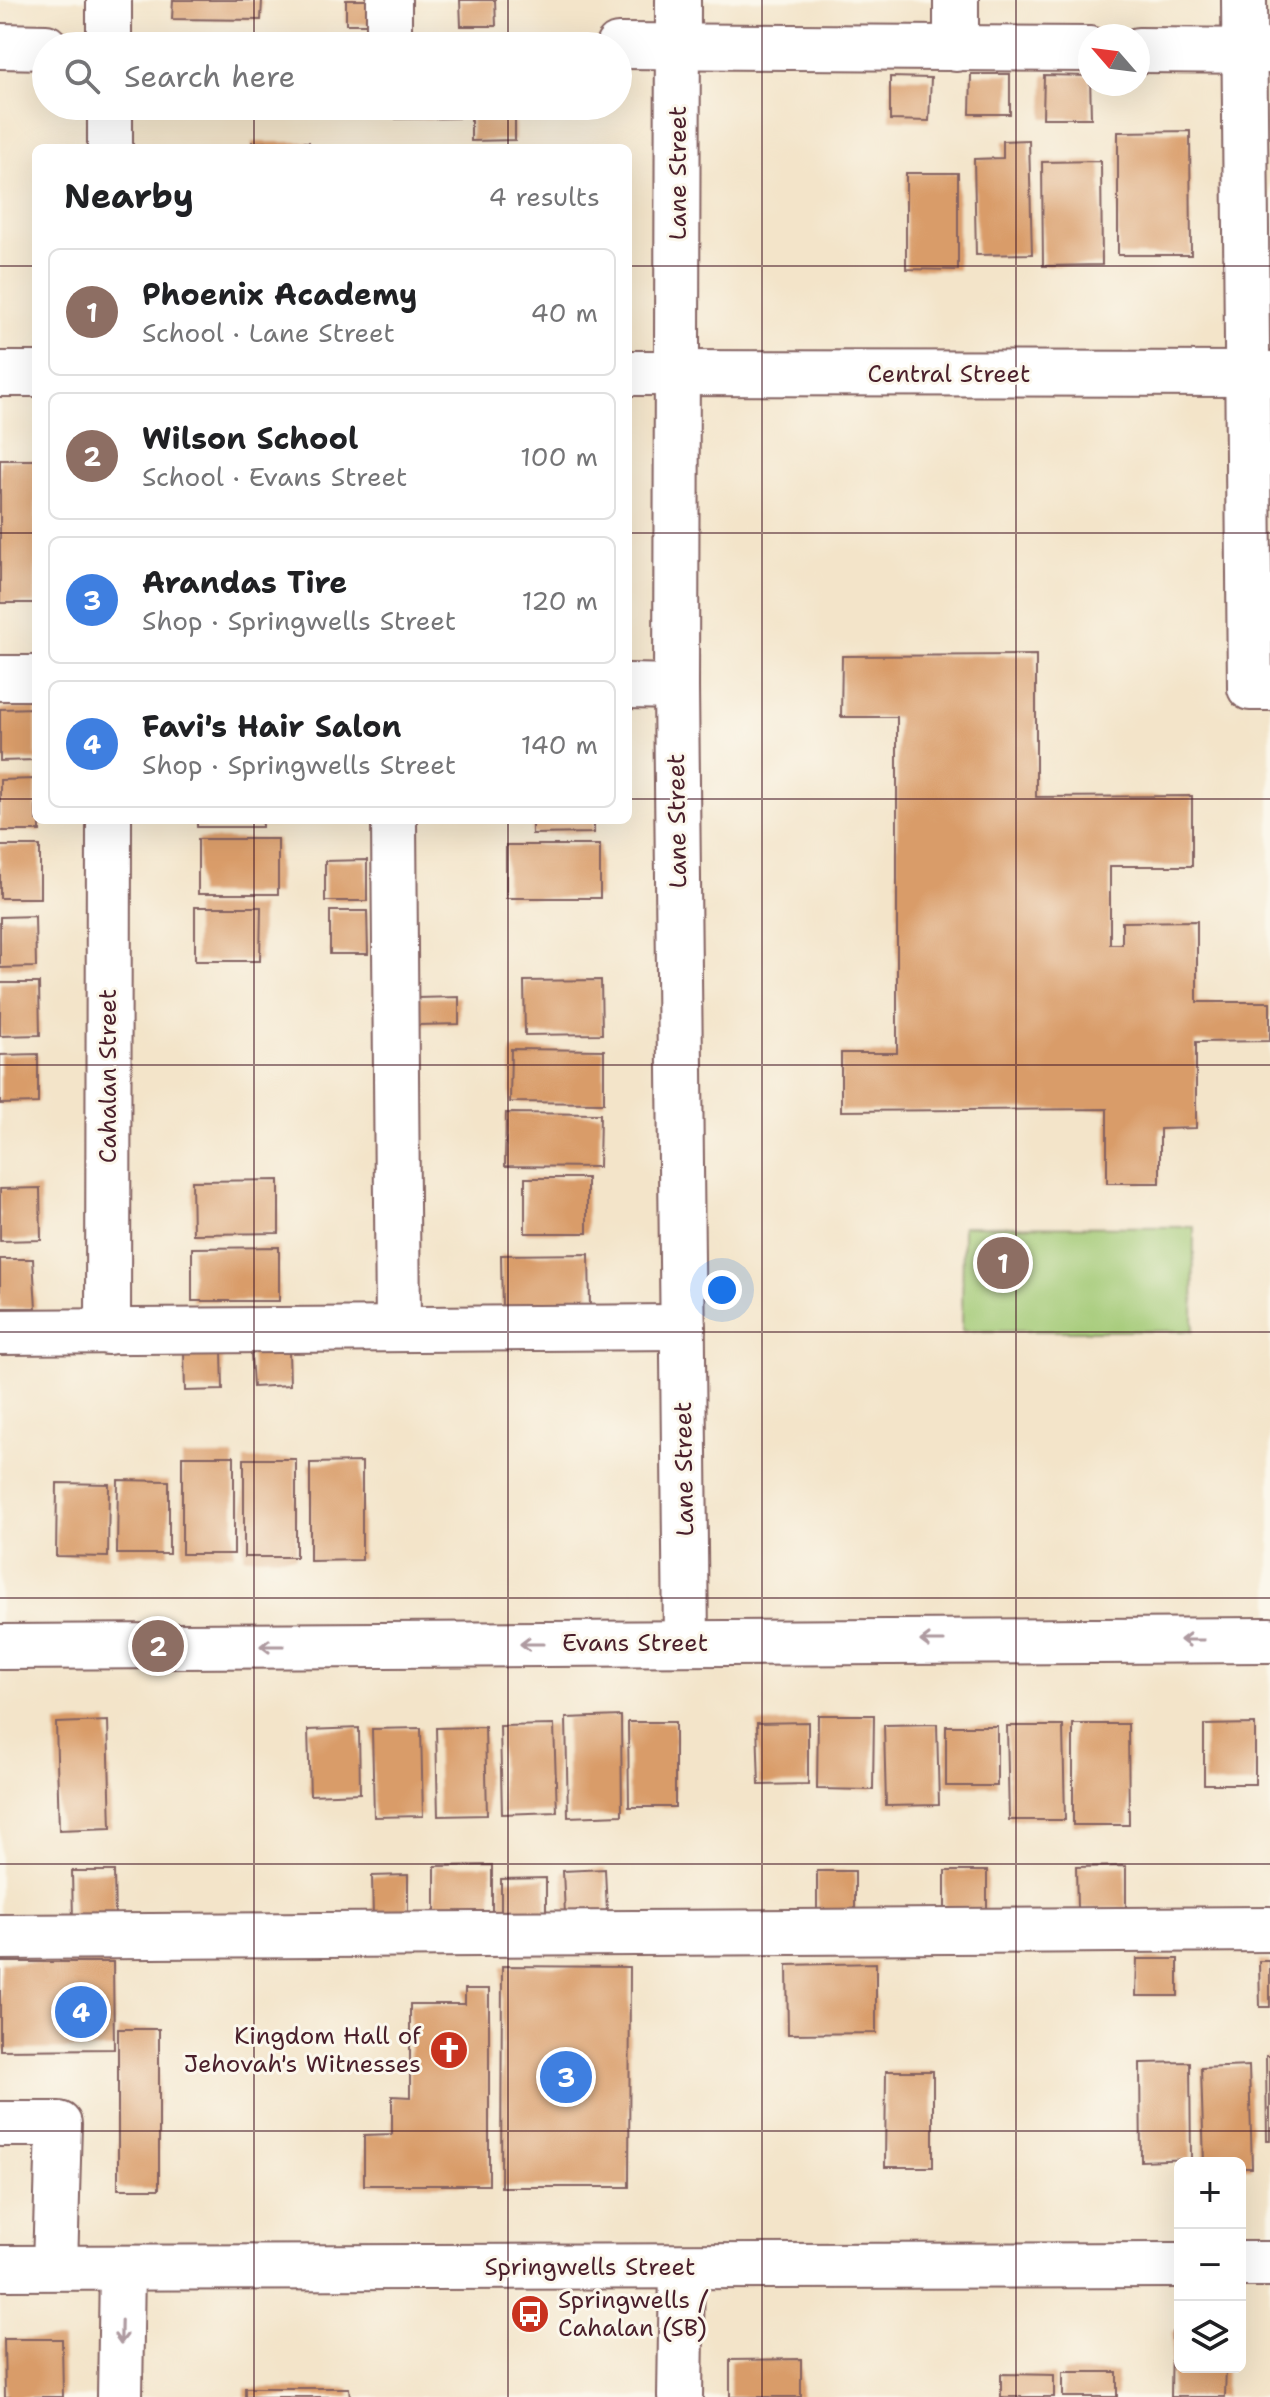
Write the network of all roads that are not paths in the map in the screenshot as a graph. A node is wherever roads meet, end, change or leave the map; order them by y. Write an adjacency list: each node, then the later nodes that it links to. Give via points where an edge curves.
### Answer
1 (109, 0): 6 (street)
2 (389, 0): 7 (street)
3 (678, 0): 10 (street, Lane Street)
4 (956, 0): 12 (street)
5 (1244, 0): 15 (street)
6 (109, 32)
7 (389, 32)
8 (0, 46): 11 (street)
9 (632, 46): 10 (street)
10 (678, 46): 12 (street); 19 (street, Lane Street)
11 (32, 47)
12 (956, 49): 13 (street)
13 (1078, 49)
14 (1150, 50): 15 (street)
15 (1257, 51): 22 (street)
16 (110, 120): 17 (street)
17 (110, 144)
18 (632, 373): 19 (street, Central Street)
19 (677, 373): 22 (street, Central Street); 26 (street, Lane Street)
20 (0, 374): 21 (street)
21 (32, 374)
22 (1258, 374): 27 (street)
23 (0, 678): 24 (street)
24 (32, 678)
25 (632, 686): 26 (street)
26 (676, 687): 30 (street, Lane Street)
27 (1260, 688)
28 (109, 824): 33 (street, Cahalan Street)
29 (394, 824): 31 (street)
30 (683, 1327): 31 (street); 35 (street, Lane Street)
31 (398, 1329): 33 (street)
32 (0, 1332): 33 (street)
33 (108, 1332)
34 (1270, 1640): 35 (street, Evans Street, one-way to 35)
35 (686, 1642): 36 (street, Evans Street, one-way to 36)
36 (0, 1647)
37 (1270, 1929): 38 (street)
38 (0, 1937)
39 (0, 2124): 43 (street, via 59,2124)
40 (1246, 2264): 41 (street)
41 (1270, 2264)
42 (1174, 2265): 44 (street, Springwells Street)
43 (55, 2267): 45 (street, Springwells Street); 46 (street, Springwells Street)
44 (682, 2267): 46 (street, Springwells Street); 48 (street)
45 (0, 2268)
46 (122, 2268): 47 (street, one-way to 47)
47 (120, 2397)
48 (680, 2397)

